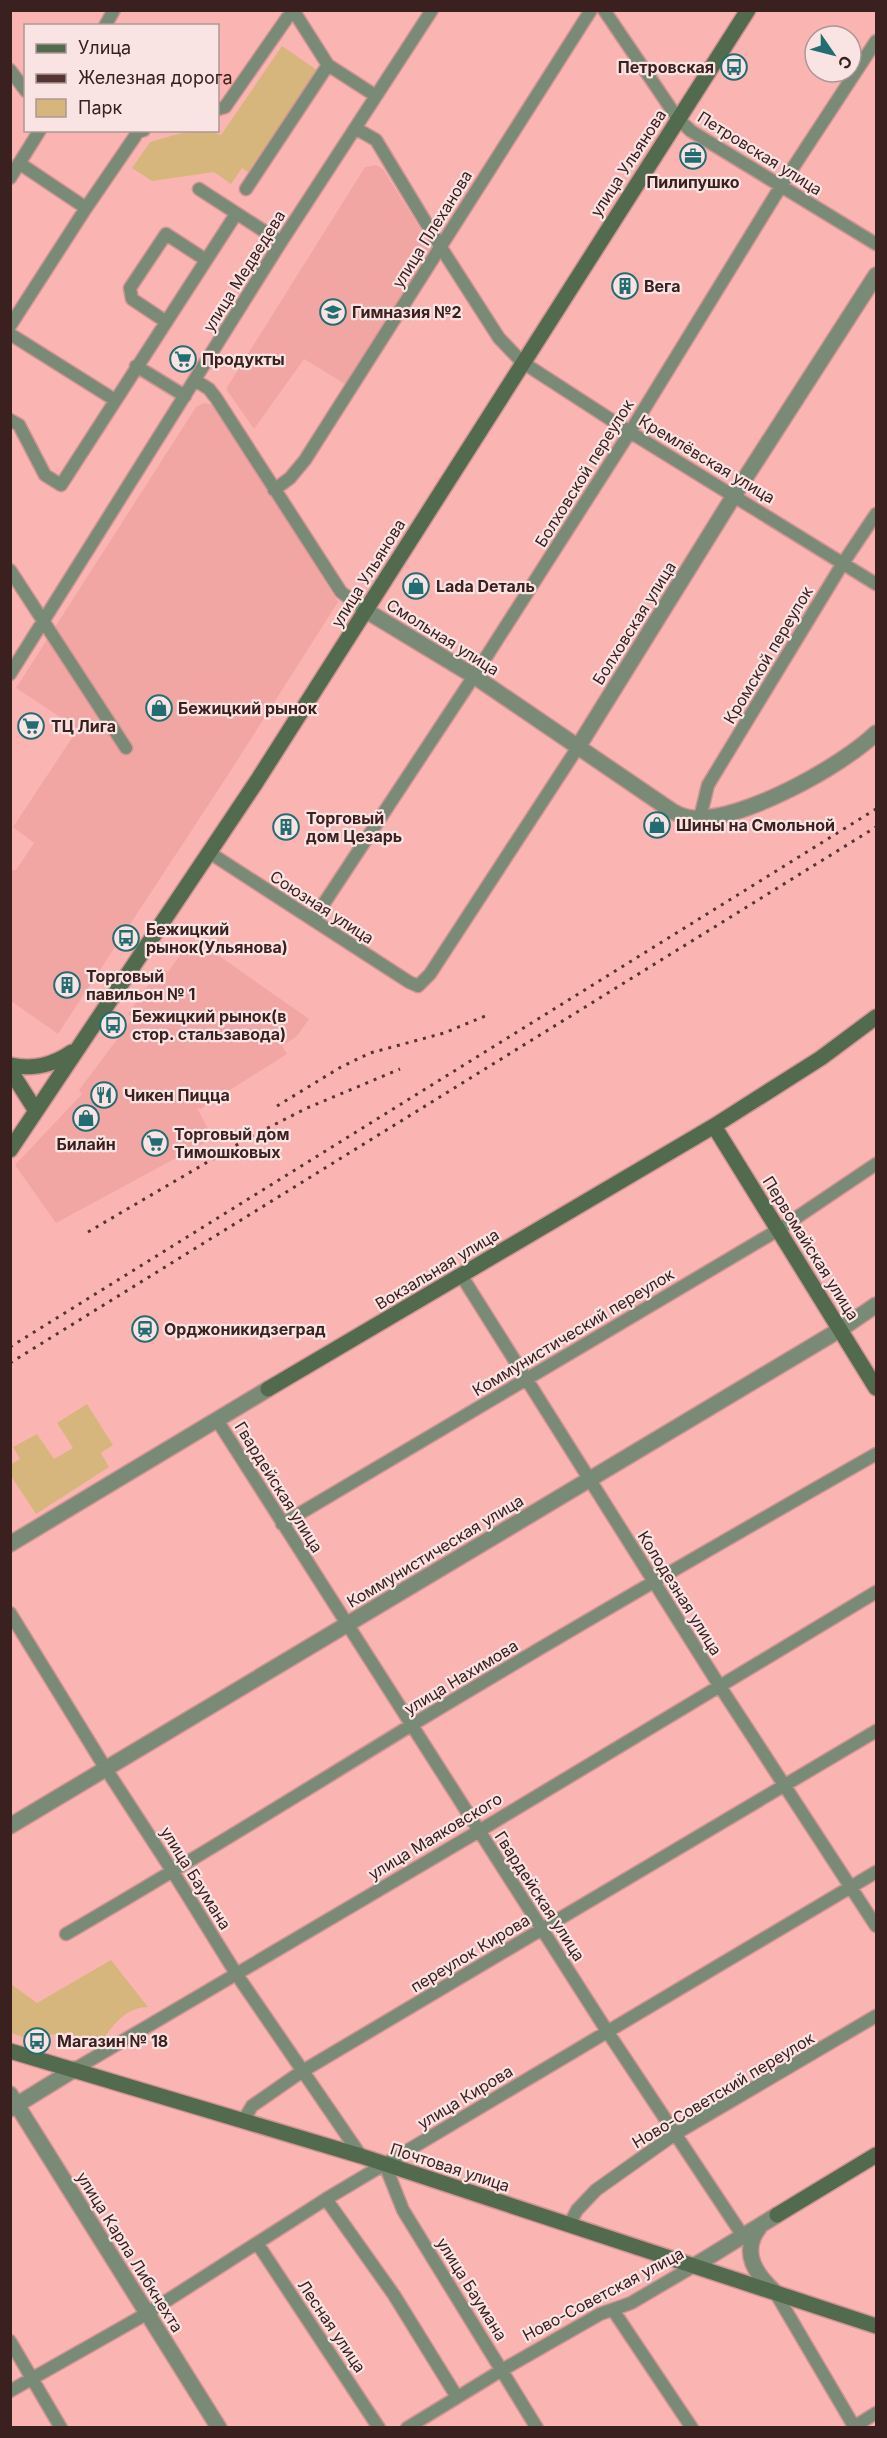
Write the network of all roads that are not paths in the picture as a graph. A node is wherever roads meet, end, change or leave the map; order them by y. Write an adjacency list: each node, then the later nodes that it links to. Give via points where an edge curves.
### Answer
1 (114, 10): 7 (street)
2 (432, 10): 12 (street, улица Медведева)
3 (591, 10): 27 (street, улица Плеханова)
4 (604, 10): 14 (street, Петровская улица)
5 (748, 10): 14 (main road, улица Ульянова)
6 (293, 11): 9 (street); 13 (street, via 225,107)
7 (106, 24)
8 (876, 41): 20 (street, Болховской переулок)
9 (328, 65): 12 (street); 22 (street)
10 (10, 70): 11 (street)
11 (24, 88)
12 (376, 96): 15 (street, улица Медведева)
13 (219, 109)
14 (678, 118): 20 (street, Петровская улица, via 691,131); 33 (main road, улица Ульянова)
15 (355, 128): 25 (street, улица Медведева); 27 (street, Кремлёвская улица, via 376,140)
16 (38, 132): 18 (street)
17 (138, 132): 23 (street)
18 (19, 163): 19 (street); 23 (street)
19 (10, 178)
20 (781, 186): 26 (street, Петровская улица); 39 (street, Болховской переулок)
21 (199, 189): 24 (street)
22 (246, 189)
23 (86, 208): 31 (street)
24 (237, 214): 25 (street); 28 (street)
25 (281, 242): 35 (street, улица Медведева)
26 (876, 244)
27 (440, 246): 33 (street, Кремлёвская улица, via 499,338); 40 (street, улица Плеханова, via 306,460)
28 (206, 260): 30 (street); 30 (street, via 166,234 130,288 132,299)
29 (876, 275): 41 (street, Болховская улица)
30 (165, 321): 34 (street)
31 (10, 326)
32 (10, 334): 37 (street)
33 (522, 362): 39 (street, Кремлёвская улица); 46 (main road, улица Ульянова)
34 (136, 366): 36 (street); 37 (street)
35 (195, 380): 36 (street, улица Медведева); 40 (street, Смольная улица, via 216,398)
36 (185, 396): 47 (street, улица Медведева)
37 (115, 400): 38 (street, via 61,485 45,475 19,425)
38 (10, 420)
39 (630, 432): 41 (street, Кремлёвская улица); 49 (street, Болховской переулок)
40 (274, 490): 46 (street, Смольная улица, via 341,592)
41 (735, 494): 43 (street, Кремлёвская улица); 51 (street, Болховская улица)
42 (876, 514): 43 (street, Кромской переулок)
43 (843, 563): 45 (street, Кремлёвская улица); 53 (street, Кромской переулок, via 708,784)
44 (10, 570): 47 (street)
45 (876, 584)
46 (365, 610): 49 (street, Смольная улица); 54 (main road, улица Ульянова)
47 (44, 621): 48 (street, улица Медведева); 52 (street)
48 (10, 674)
49 (474, 676): 51 (street, Смольная улица); 55 (street, Болховской переулок)
50 (873, 739): 53 (street, via 767,800)
51 (578, 747): 53 (street, Смольная улица, via 683,816); 56 (street, Болховская улица, via 430,974)
52 (126, 748)
53 (700, 818)
54 (210, 852): 55 (street, Союзная улица); 58 (main road, улица Ульянова)
55 (313, 920): 56 (street, Союзная улица)
56 (418, 986)
57 (876, 1017): 62 (main road, Вокзальная улица, via 821,1058)
58 (77, 1049): 59 (main road, via 40,1067); 61 (main road, улица Ульянова)
59 (10, 1065)
60 (10, 1070): 61 (main road)
61 (36, 1111): 63 (main road, улица Ульянова)
62 (714, 1126): 65 (main road, Первомайская улица); 66 (main road, Вокзальная улица)
63 (10, 1150)
64 (876, 1164): 65 (street, Коммунистический переулок)
65 (778, 1230): 68 (main road, Первомайская улица); 69 (street, Коммунистический переулок)
66 (461, 1275): 69 (street, Колодезная улица); 71 (main road, Вокзальная улица)
67 (876, 1305): 68 (street, Коммунистическая улица)
68 (841, 1329): 70 (main road, Первомайская улица); 74 (street, Коммунистическая улица)
69 (527, 1378): 74 (street, Колодезная улица); 75 (street, Коммунистический переулок)
70 (876, 1388)
71 (268, 1389): 72 (street, Вокзальная улица)
72 (217, 1420): 75 (street, Гвардейская улица); 76 (street, Вокзальная улица)
73 (876, 1454): 77 (street, улица Нахимова)
74 (588, 1480): 77 (street, Колодезная улица); 80 (street, Коммунистическая улица)
75 (282, 1524): 80 (street, Гвардейская улица)
76 (10, 1544)
77 (654, 1582): 81 (street, Колодезная улица); 82 (street, улица Нахимова)
78 (876, 1592): 81 (street, улица Маяковского)
79 (10, 1612): 84 (street, улица Баумана)
80 (346, 1625): 82 (street, Гвардейская улица); 84 (street, Коммунистическая улица)
81 (719, 1685): 85 (street, Колодезная улица); 87 (street, улица Маяковского)
82 (411, 1726): 87 (street, Гвардейская улица); 88 (street, улица Нахимова)
83 (876, 1731): 85 (street, переулок Кирова)
84 (106, 1769): 86 (street, Коммунистическая улица); 88 (street, улица Баумана)
85 (785, 1785): 90 (street, Колодезная улица); 92 (street, переулок Кирова)
86 (10, 1826)
87 (478, 1831): 92 (street, Гвардейская улица); 94 (street, улица Маяковского)
88 (173, 1872): 93 (street, улица Нахимова); 94 (street, улица Баумана)
89 (876, 1872): 90 (street, улица Кирова)
90 (851, 1887): 91 (street, Колодезная улица); 96 (street, улица Кирова)
91 (876, 1926)
92 (542, 1929): 96 (street, Гвардейская улица); 99 (street, переулок Кирова)
93 (66, 1934)
94 (237, 1975): 98 (street, улица Маяковского); 99 (street, улица Баумана)
95 (876, 2016): 102 (street, Ново-Советский переулок)
96 (607, 2031): 102 (street, Гвардейская улица); 105 (street, улица Кирова)
97 (10, 2051): 98 (main road, Почтовая улица)
98 (75, 2069): 100 (street, улица Маяковского); 101 (main road, Почтовая улица)
99 (301, 2072): 101 (street, переулок Кирова, via 252,2106); 104 (street, улица Баумана)
100 (13, 2102): 115 (street, улица Карла Либкнехта)
101 (243, 2121): 104 (main road, Почтовая улица)
102 (675, 2134): 108 (street, Ново-Советский переулок, via 596,2190); 110 (street, Гвардейская улица)
103 (876, 2155): 107 (main road, Ново-Советская улица)
104 (361, 2156): 105 (main road, Почтовая улица)
105 (385, 2165): 106 (street, улица Кирова); 108 (main road, Почтовая улица); 118 (street, улица Баумана, via 403,2210)
106 (326, 2199): 111 (street, улица Кирова); 121 (street, via 394,2295)
107 (777, 2216): 109 (street, Ново-Советская улица)
108 (569, 2225): 112 (main road, Почтовая улица)
109 (761, 2225): 110 (street, Ново-Советская улица); 113 (street, via 750,2243 750,2258 762,2280)
110 (743, 2236): 112 (street, Ново-Советская улица)
111 (257, 2243): 115 (street, улица Кирова); 125 (street, Лесная улица)
112 (694, 2266): 113 (main road, Почтовая улица); 114 (street, Ново-Советская улица, via 638,2300)
113 (775, 2292): 116 (main road, Почтовая улица); 129 (street)
114 (613, 2310): 118 (street, Ново-Советская улица); 128 (street)
115 (146, 2314): 119 (street, улица Кирова); 124 (street, улица Карла Либкнехта)
116 (876, 2326)
117 (10, 2341): 119 (street)
118 (502, 2370): 121 (street, Ново-Советская улица); 127 (street, улица Баумана)
119 (32, 2378): 120 (street, улица Кирова); 123 (street)
120 (10, 2391)
121 (457, 2397): 126 (street, Ново-Советская улица)
122 (876, 2412): 129 (street)
123 (61, 2427)
124 (219, 2427)
125 (379, 2427)
126 (407, 2427)
127 (537, 2427)
128 (692, 2427)
129 (854, 2427)

